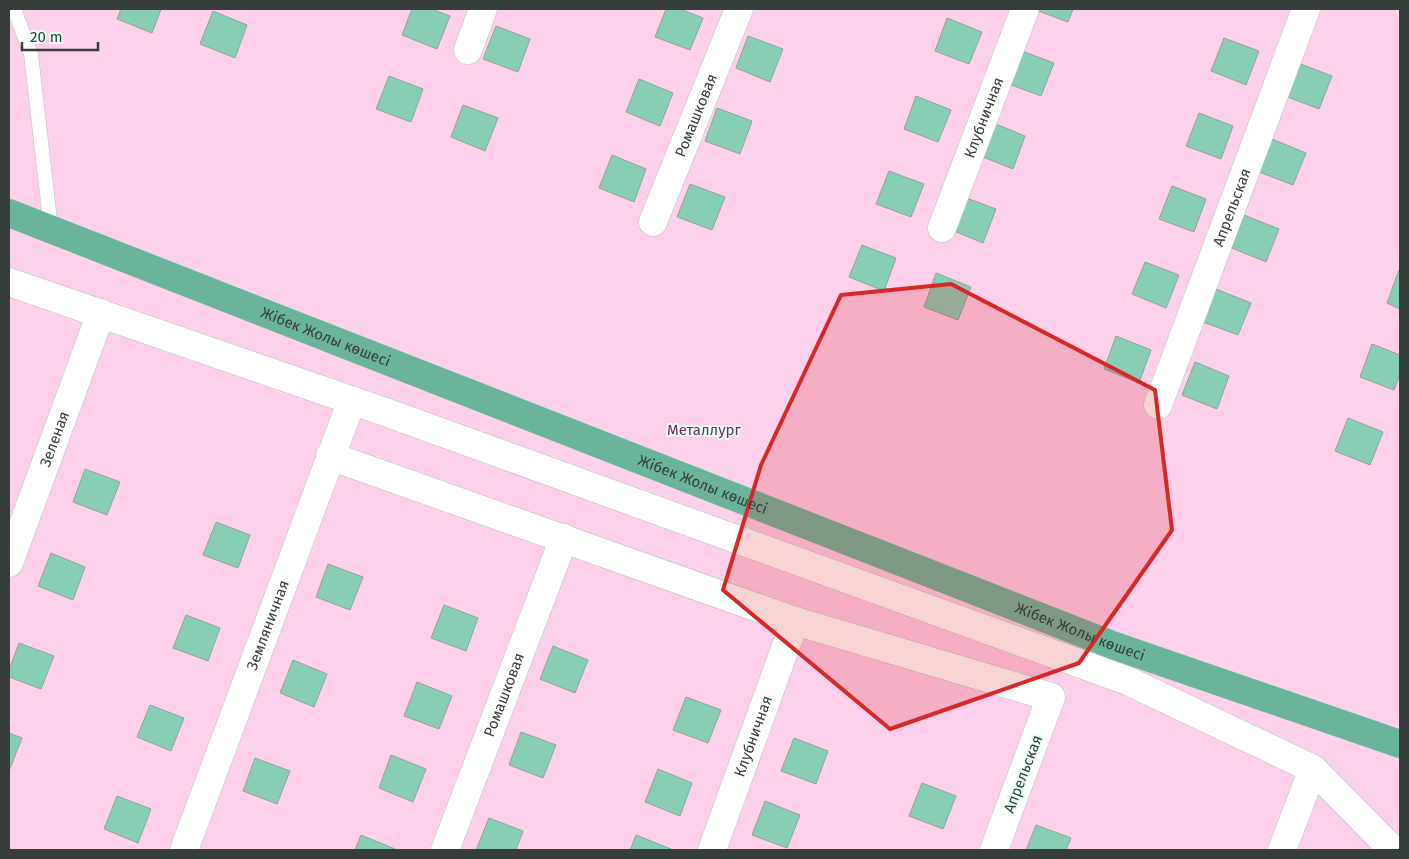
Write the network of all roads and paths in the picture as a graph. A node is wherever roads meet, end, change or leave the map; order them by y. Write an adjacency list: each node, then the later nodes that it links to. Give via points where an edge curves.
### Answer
1 (14, 9): 10 (lane, via 32,54)
2 (483, 9): 6 (street)
3 (739, 9): 8 (street, Ромашковая)
4 (1025, 9): 9 (street, Клубничная)
5 (1306, 9): 14 (street, Апрельская)
6 (468, 50)
7 (9, 213): 10 (highway, Жібек Жолы көшесі)
8 (653, 222)
9 (942, 228)
10 (51, 229): 19 (highway, Жібек Жолы көшесі, via 1115,646)
11 (9, 282): 12 (street)
12 (101, 313): 13 (street); 17 (street, Зеленая)
13 (352, 400): 15 (street, Земляничная); 20 (street, via 1128,681)
14 (1158, 405)
15 (330, 456): 16 (street); 21 (street, Земляничная)
16 (564, 538): 18 (street); 22 (street, Ромашковая)
17 (9, 563)
18 (795, 621): 23 (street, Клубничная); 24 (street, Апрельская, via 1051,698)
19 (1400, 744)
20 (1313, 769): 25 (street); 26 (street)
21 (184, 850)
22 (445, 850)
23 (712, 850)
24 (994, 850)
25 (1282, 850)
26 (1393, 850)

